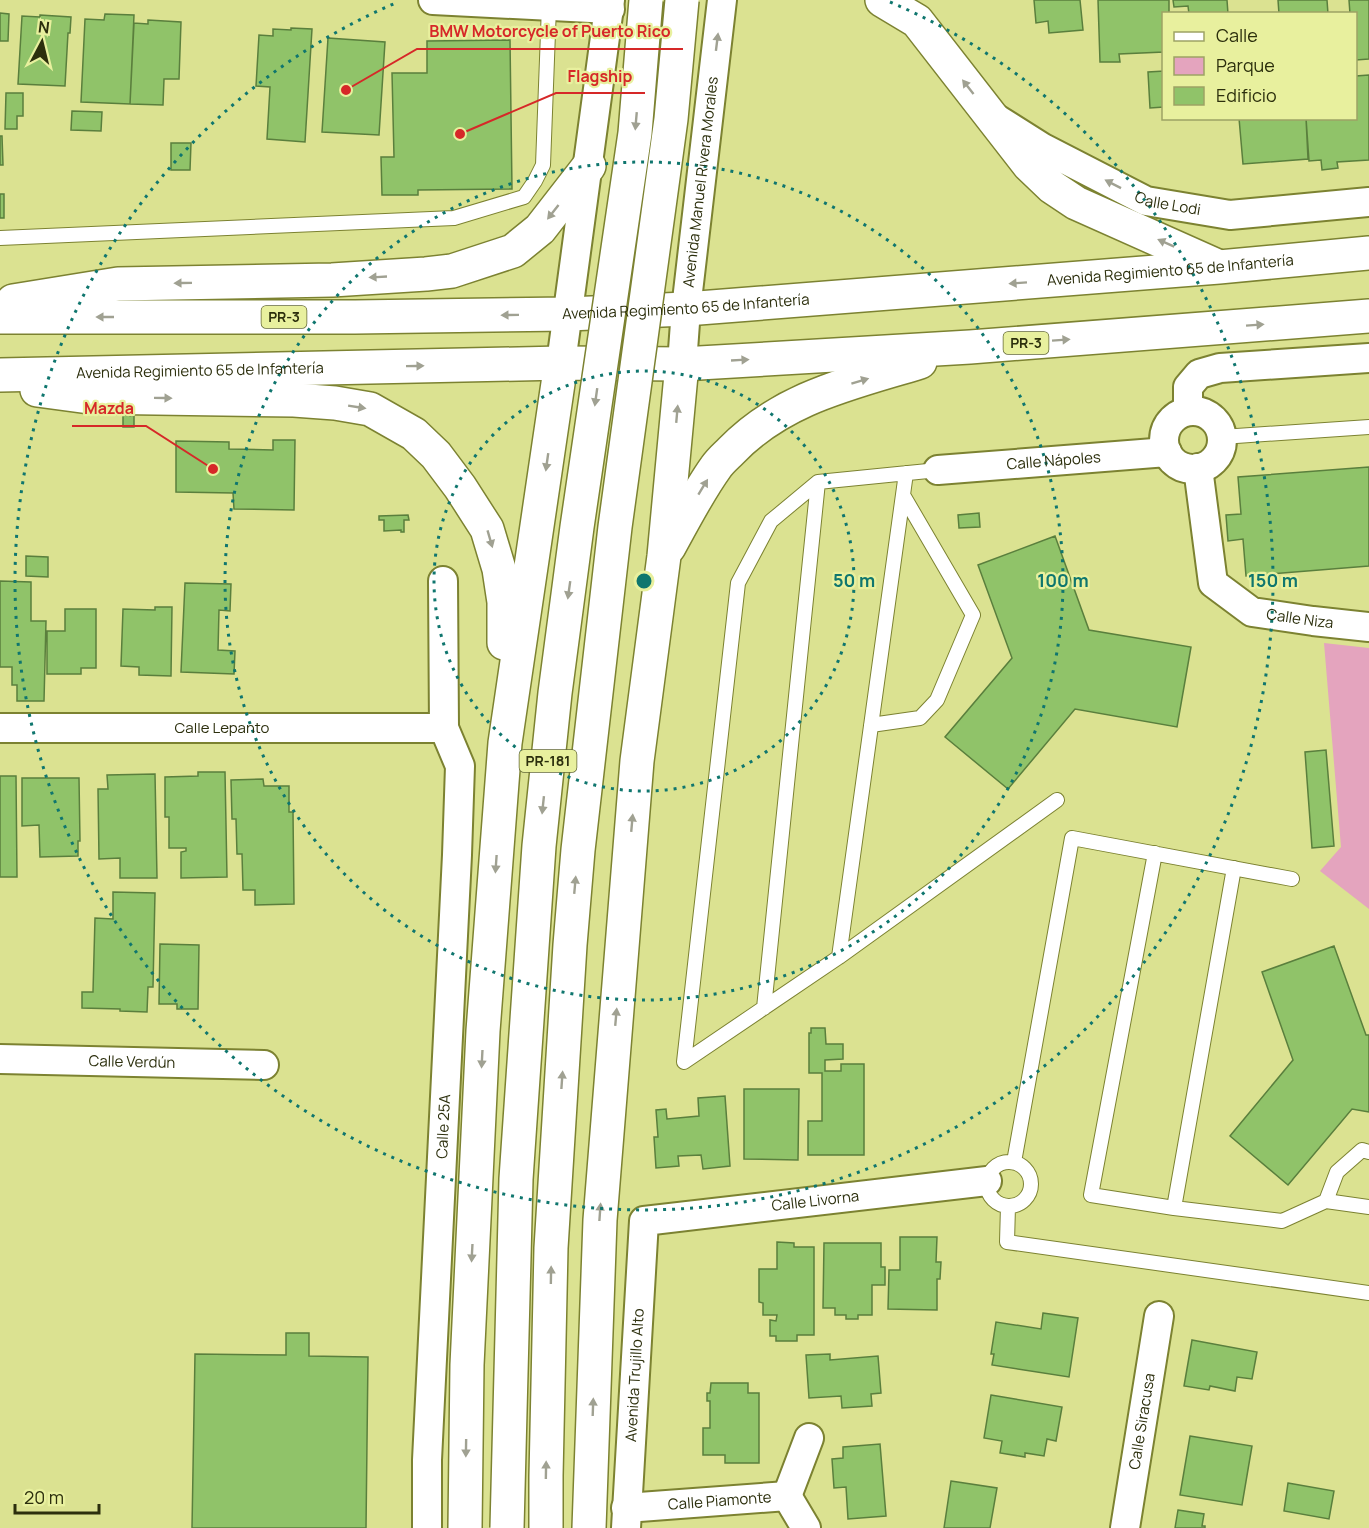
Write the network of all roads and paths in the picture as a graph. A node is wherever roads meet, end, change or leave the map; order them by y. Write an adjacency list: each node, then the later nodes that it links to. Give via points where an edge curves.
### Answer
1 (433, 0): 7 (street)
2 (646, 0): 64 (highway, PR-181, one-way to 64, bridge, via 635,132 569,586 539,846 516,1179)
3 (682, 0): 65 (highway, PR-181, one-way to 3, bridge, via 551,1248 577,862 615,527 671,119)
4 (722, 0): 15 (street, Avenida Manuel Rivera Morales, one-way to 4)
5 (882, 0): 8 (highway, one-way to 5, via 917,21)
6 (610, 5): 7 (street); 9 (street)
7 (549, 6): 11 (lane, via 543,165 524,196 454,218)
8 (988, 113): 10 (street, Calle Lodi, one-way to 8, via 1230,215 1146,201 1043,148); 13 (highway, one-way to 8, via 1076,204 1052,188 1029,165)
9 (589, 166): 14 (highway, one-way to 14, via 540,229 513,251 452,271 332,280 118,284); 16 (street)
10 (1369, 202)
11 (0, 238)
12 (1369, 253): 13 (highway, Avenida Regimiento 65 de Infantería / PR-3)
13 (1219, 267): 15 (highway, Avenida Regimiento 65 de Infantería / PR-3, one-way to 15)
14 (0, 303)
15 (686, 309): 16 (highway, Avenida Regimiento 65 de Infantería / PR-3); 22 (street, Avenida Manuel Rivera Morales)
16 (568, 314): 18 (highway, Avenida Regimiento 65 de Infantería / PR-3, one-way to 18); 21 (street)
17 (1369, 316): 19 (highway, Avenida Regimiento 65 de Infantería / PR-3, one-way to 17)
18 (0, 317)
19 (970, 347): 22 (highway, Avenida Regimiento 65 de Infantería / PR-3, one-way to 19); 34 (highway, one-way to 19, via 717,466 743,438 777,414 821,393)
20 (1369, 358): 25 (street, via 1220,368 1198,374 1188,387)
21 (561, 363): 22 (highway, Avenida Regimiento 65 de Infantería / PR-3); 23 (highway, Avenida Regimiento 65 de Infantería / PR-3, one-way to 21); 40 (highway, one-way to 40)
22 (682, 364): 34 (highway, one-way to 22)
23 (0, 375)
24 (0, 384): 40 (highway, one-way to 40, via 89,397 335,404 370,409 414,434 436,455 487,529 504,602)
25 (1188, 411): 27 (street, via 1214,420); 28 (street, via 1179,414 1166,428)
26 (1369, 427): 27 (lane)
27 (1222, 437): 29 (street, via 1217,456)
28 (1167, 452): 29 (street, via 1183,467); 30 (street, Calle Nápoles)
29 (1198, 468): 36 (street, Calle Niza, via 1213,583 1252,612)
30 (939, 470): 31 (lane)
31 (906, 473): 32 (lane); 33 (lane)
32 (818, 482): 46 (lane); 46 (lane, via 771,521 738,583 684,1062)
33 (903, 495): 37 (lane); 37 (lane, via 973,615 937,700 920,718)
34 (664, 556): 66 (highway, one-way to 34, via 600,1208 638,761)
35 (443, 581): 39 (street)
36 (1369, 627)
37 (871, 725): 45 (lane)
38 (0, 728): 39 (street, Calle Lepanto)
39 (444, 728): 62 (street, Calle 25A, via 460,766)
40 (505, 743): 63 (highway, one-way to 63, via 483,1031 466,1365)
41 (1057, 800): 45 (lane)
42 (1155, 853): 43 (lane); 50 (lane, via 1071,838); 55 (lane, via 1091,1195)
43 (1234, 868): 44 (lane); 55 (lane)
44 (1292, 879)
45 (839, 957): 46 (lane)
46 (764, 1008)
47 (0, 1059): 48 (street, Calle Verdún)
48 (264, 1065)
49 (1369, 1152): 52 (lane, via 1362,1150 1337,1172)
50 (1014, 1162): 51 (lane, via 993,1168); 53 (lane, via 1026,1169 1031,1183 1028,1197)
51 (987, 1181): 53 (lane, via 995,1201); 56 (street, Calle Livorna)
52 (1326, 1200): 54 (lane); 55 (lane, via 1282,1221)
53 (1008, 1206): 57 (lane, via 1007,1242)
54 (1369, 1207)
55 (1174, 1208)
56 (644, 1221): 61 (street, Avenida Trujillo Alto)
57 (1369, 1293)
58 (1159, 1316): 68 (street, Calle Siracusa)
59 (809, 1438): 60 (street, Calle Piamonte)
60 (787, 1496): 61 (street, Calle Piamonte); 67 (street)
61 (626, 1518)
62 (427, 1528)
63 (465, 1528)
64 (507, 1528)
65 (546, 1528)
66 (589, 1528)
67 (806, 1528)
68 (1125, 1528)

